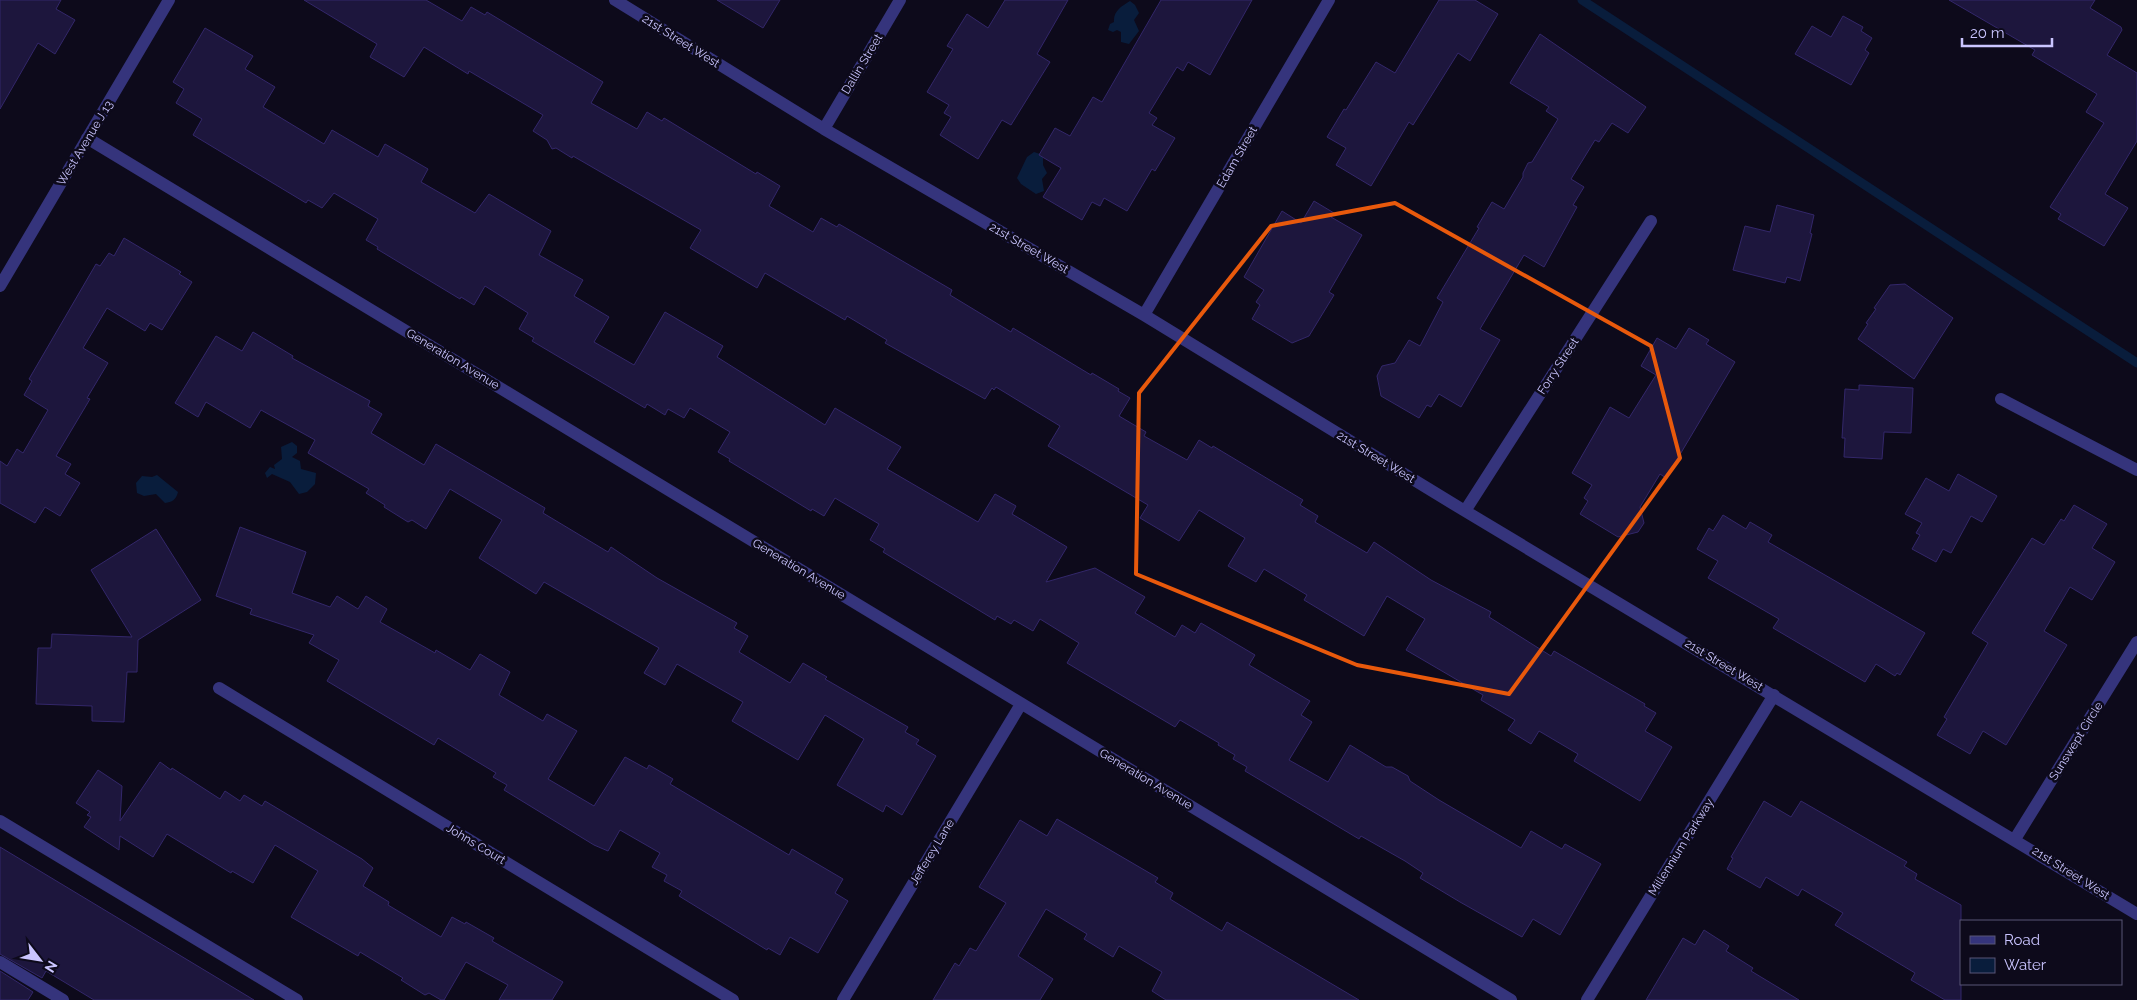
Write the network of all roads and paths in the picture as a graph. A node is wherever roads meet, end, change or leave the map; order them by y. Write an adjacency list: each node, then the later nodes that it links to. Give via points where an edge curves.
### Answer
1 (169, 0): 6 (street, West Avenue J 13)
2 (615, 0): 5 (street, 21st Street West)
3 (900, 0): 5 (street, Dallin Street)
4 (1329, 0): 9 (street, Edam Street)
5 (824, 128): 9 (street, 21st Street West)
6 (87, 138): 8 (street, West Avenue J 13); 16 (street, Generation Avenue)
7 (1651, 222): 12 (street, Forry Street)
8 (0, 286)
9 (1144, 315): 12 (street, 21st Street West)
10 (2002, 399): 11 (street)
11 (2137, 470)
12 (1465, 511): 15 (street, 21st Street West)
13 (2137, 642): 18 (street, Sunswept Circle)
14 (219, 688): 23 (street, Johns Court)
15 (1774, 695): 18 (street, 21st Street West); 26 (street, Millennium Parkway)
16 (1022, 704): 24 (street, Jefferey Lane); 25 (street, Generation Avenue)
17 (0, 821): 22 (street)
18 (2016, 839): 19 (street, 21st Street West)
19 (2137, 914)
20 (0, 962): 21 (street)
21 (63, 1000)
22 (296, 1000)
23 (733, 1000)
24 (843, 1000)
25 (1511, 1000)
26 (1587, 1000)

